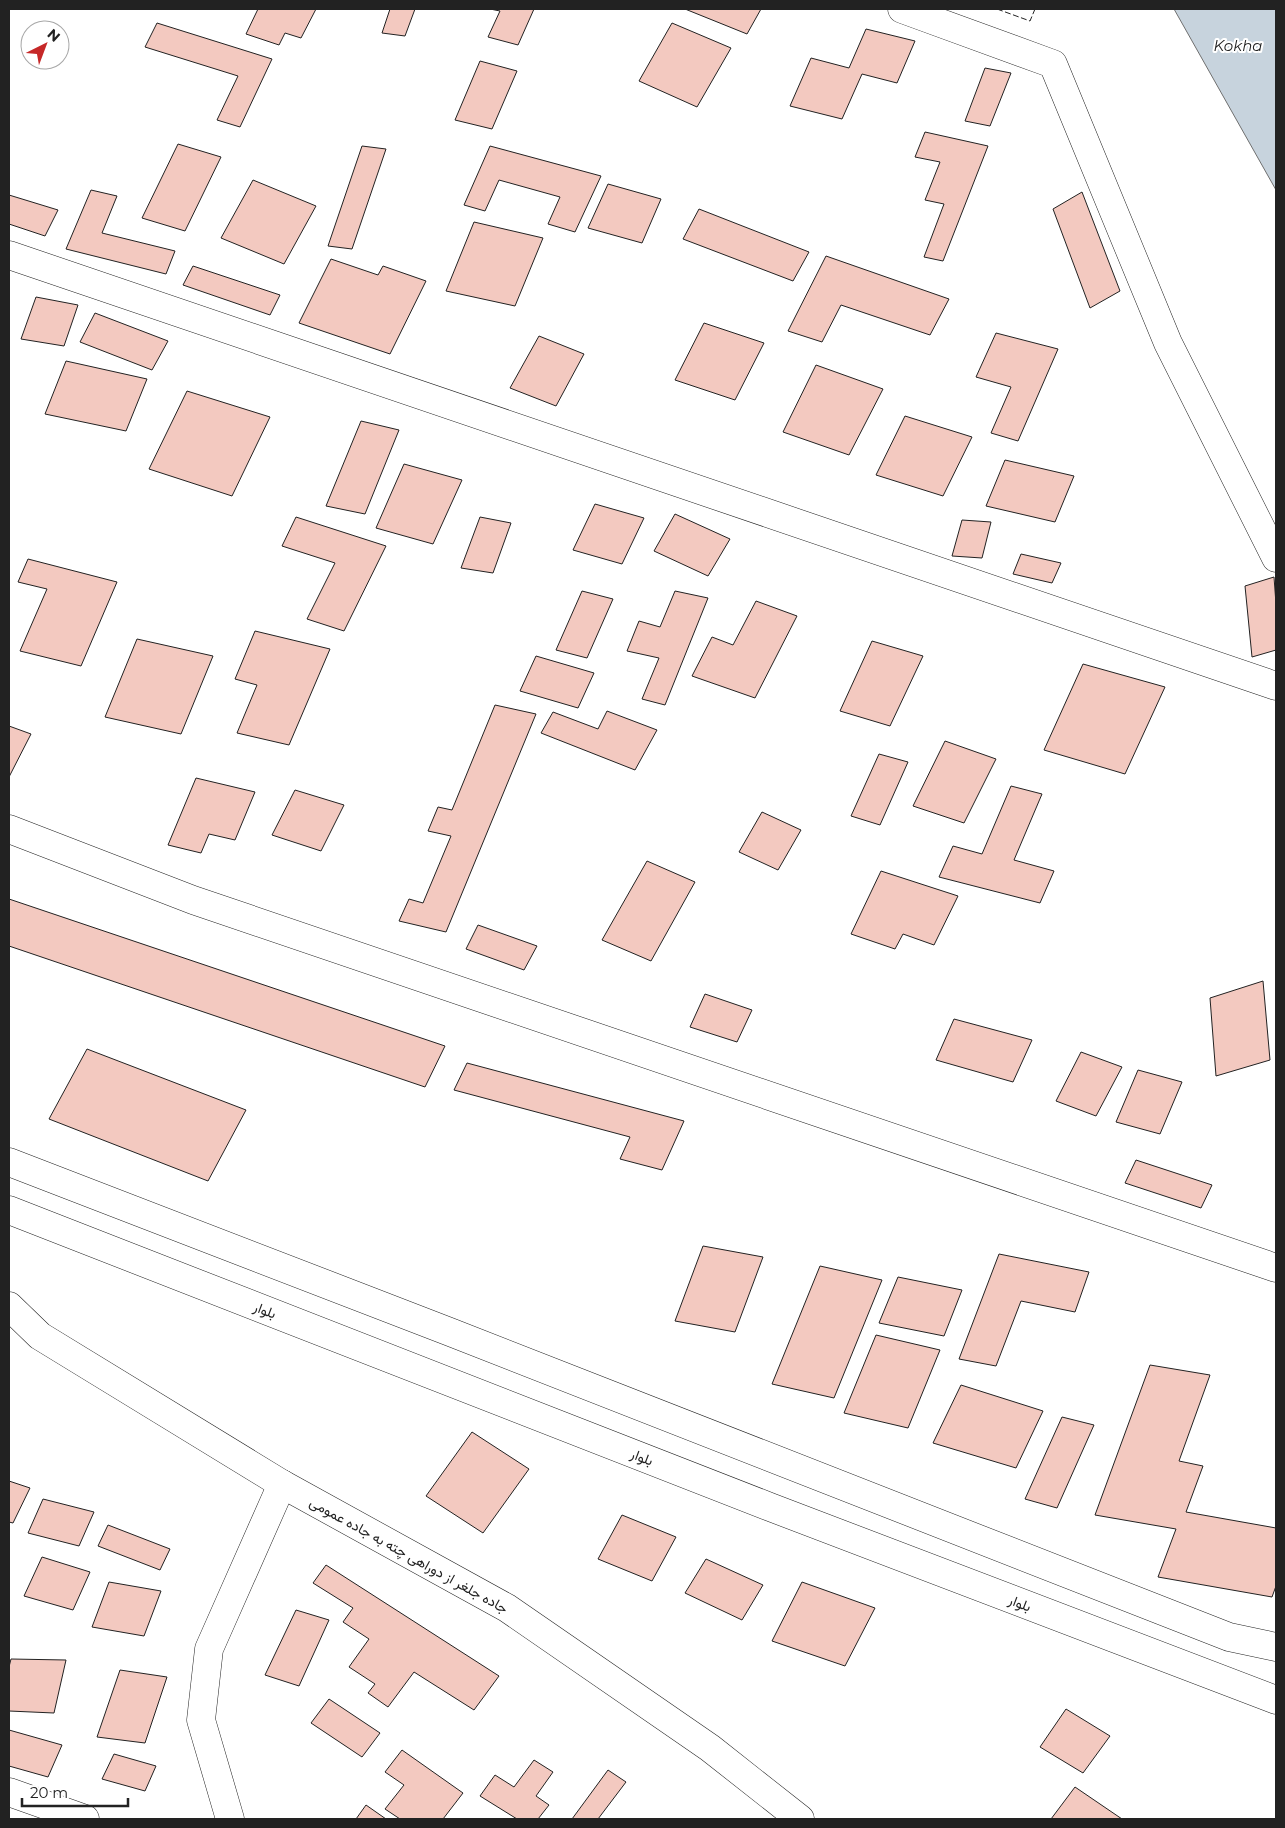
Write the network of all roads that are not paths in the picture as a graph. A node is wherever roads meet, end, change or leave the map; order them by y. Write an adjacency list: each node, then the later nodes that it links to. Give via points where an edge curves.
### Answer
1 (902, 9): 3 (street, via 1053,64 1168,343)
2 (9, 255): 4 (street)
3 (1276, 558)
4 (1276, 686)
5 (9, 829): 8 (street, via 193,900)
6 (9, 1162): 11 (street, via 1229,1636)
7 (9, 1210): 12 (street, بلوار, via 770,1508)
8 (1276, 1268)
9 (9, 1306): 10 (street, جاده جلغر از دوراهی چته به جاده عمومی, via 40,1336)
10 (282, 1484): 15 (street, via 209,1649 200,1720); 16 (street, جاده جلغر از دوراهی چته به جاده عمومی, via 507,1608 710,1748)
11 (1276, 1647)
12 (1276, 1700)
13 (9, 1792): 14 (street)
14 (85, 1819)
15 (230, 1819)
16 (800, 1819)

